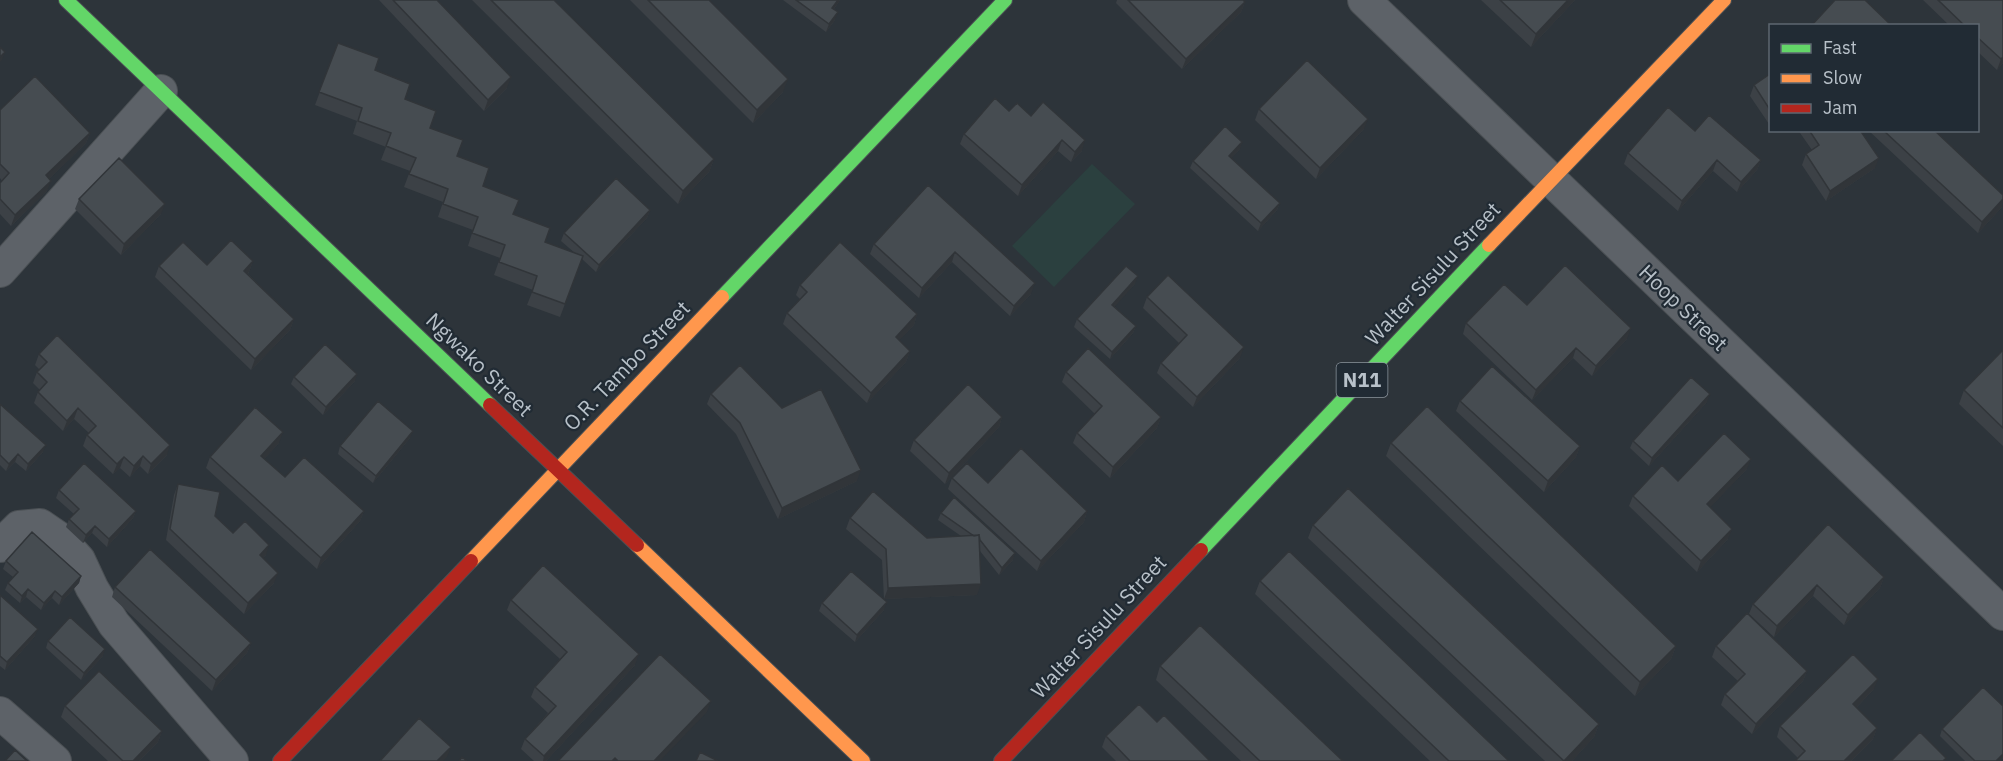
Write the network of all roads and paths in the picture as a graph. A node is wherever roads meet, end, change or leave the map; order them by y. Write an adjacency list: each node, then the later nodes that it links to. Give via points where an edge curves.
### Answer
1 (66, 0): 5 (main road, Ngwako Street)
2 (1005, 0): 8 (main road, O.R. Tambo Street)
3 (1364, 0): 6 (street, Hoop Street)
4 (1724, 0): 6 (main road, Walter Sisulu Street / N11)
5 (160, 91): 7 (street); 8 (main road, Ngwako Street)
6 (1550, 181): 10 (street, Hoop Street); 16 (main road, Walter Sisulu Street / N11)
7 (0, 271)
8 (557, 470): 14 (main road, O.R. Tambo Street); 15 (main road, Ngwako Street)
9 (0, 546): 13 (street, via 19,527 40,525 59,538 78,560 114,624)
10 (2003, 614)
11 (0, 713): 12 (street)
12 (55, 761)
13 (232, 761)
14 (280, 761)
15 (863, 761)
16 (1001, 761)

